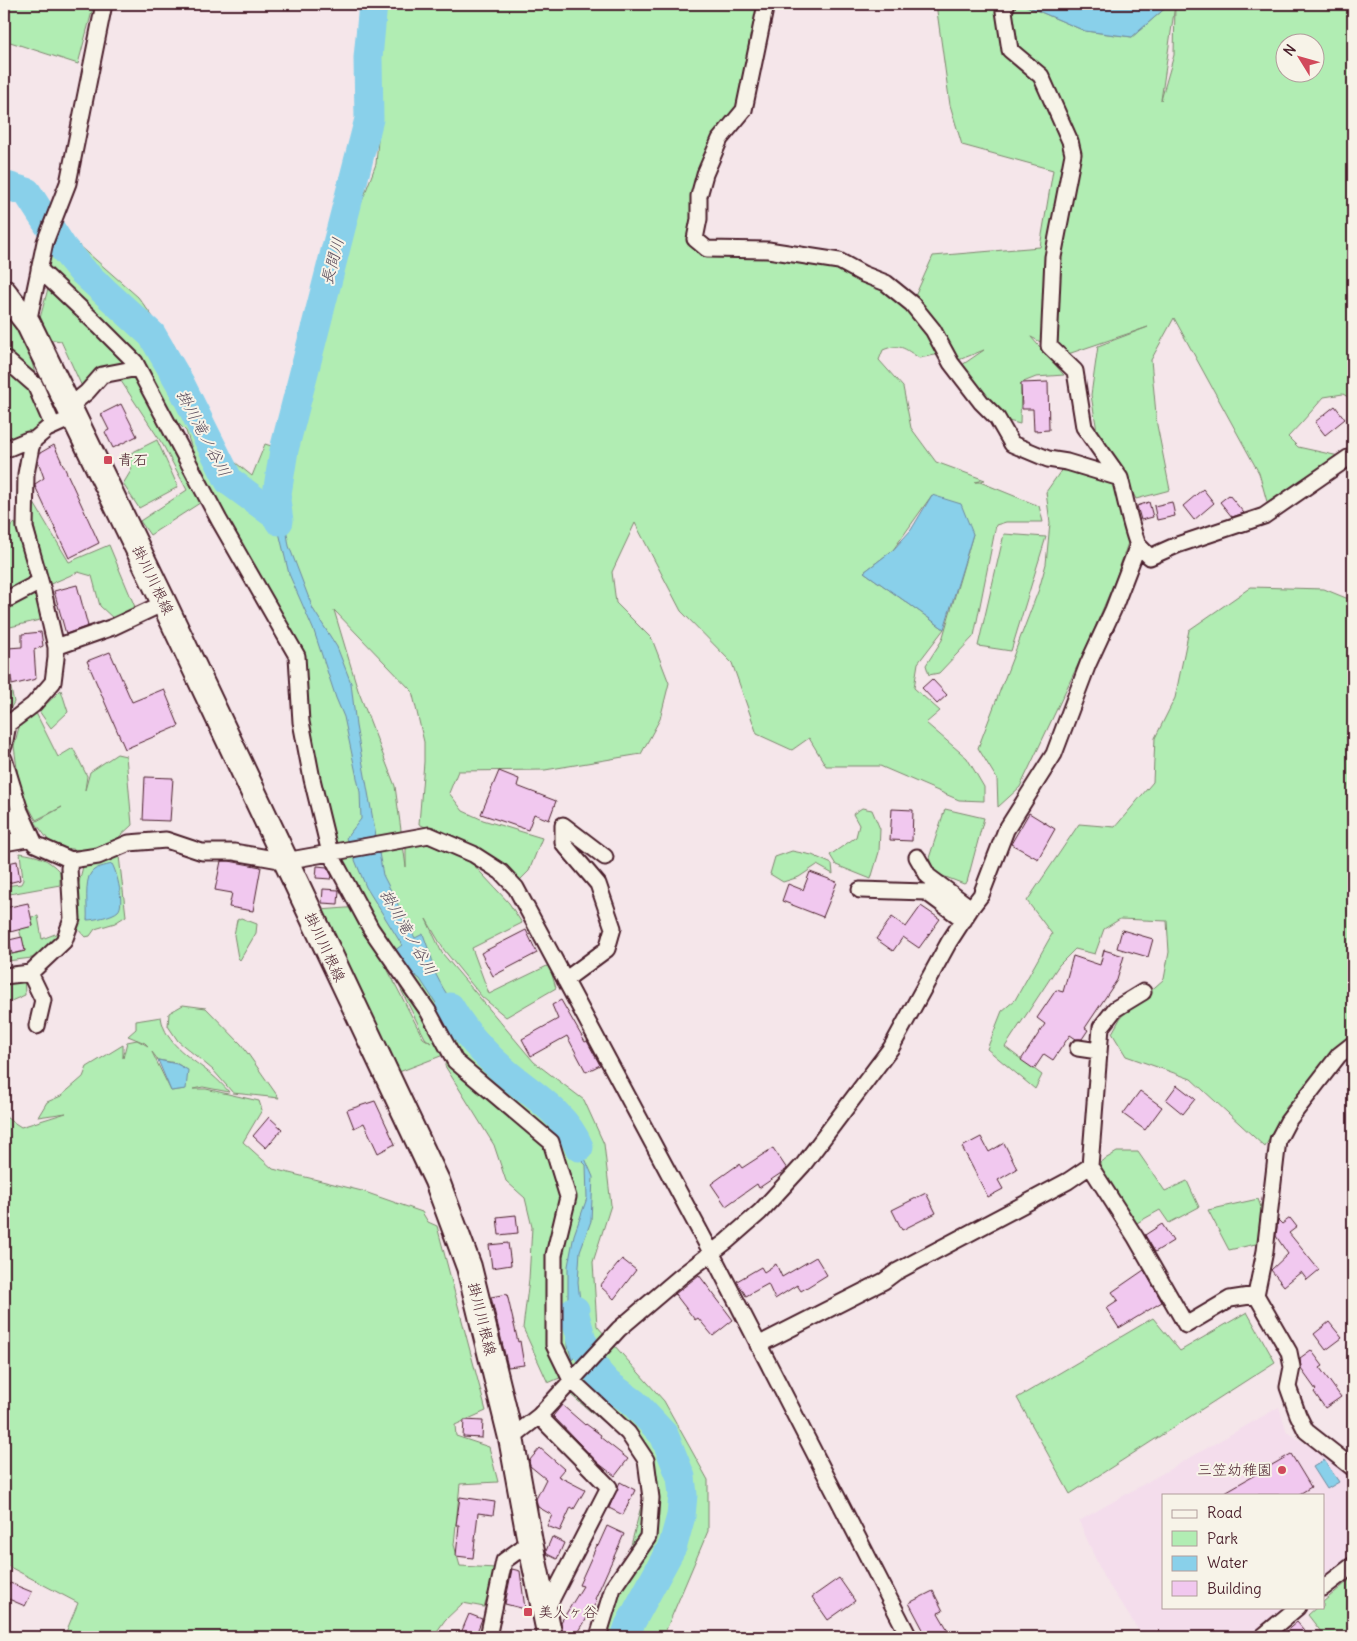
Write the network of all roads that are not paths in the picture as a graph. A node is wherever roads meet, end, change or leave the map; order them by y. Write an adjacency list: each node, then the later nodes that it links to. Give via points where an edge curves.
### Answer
1 (104, 4): 4 (street, via 68,183 45,242)
2 (766, 4): 13 (street, via 744,110 720,139 705,174 699,196 695,240 707,249 768,250 839,261 886,283 912,304 934,330 951,363 997,418 1012,444 1048,459)
3 (1007, 4): 13 (street, via 1004,11 1010,50 1041,76 1073,154 1053,257 1049,346 1075,371 1084,427)
4 (39, 269): 6 (street); 8 (street)
5 (4, 292): 6 (main road, 掛川川根線)
6 (28, 323): 9 (main road, 掛川川根線)
7 (4, 358): 9 (street)
8 (138, 368): 9 (street, via 102,375); 24 (street, via 219,520 297,656 301,722)
9 (66, 417): 10 (street); 17 (main road, 掛川川根線)
10 (34, 440): 11 (street); 15 (street, via 26,474 25,528)
11 (4, 450)
12 (1353, 456): 14 (street, via 1264,516 1150,556)
13 (1120, 478): 14 (street)
14 (1138, 545): 30 (street, via 1054,754 1006,830 987,884)
15 (40, 582): 16 (street); 18 (street)
16 (4, 601)
17 (164, 603): 18 (street); 28 (main road, 掛川川根線)
18 (56, 648): 19 (street, via 53,682 8,724)
19 (4, 746)
20 (4, 759): 22 (street)
21 (4, 812): 22 (street)
22 (28, 839): 23 (street); 27 (street)
23 (4, 843)
24 (330, 853): 28 (street); 33 (street, via 429,835 472,854 502,872 516,888); 43 (street, via 371,929 428,1010 455,1060 551,1142 568,1197 554,1255 554,1345)
25 (605, 857): 33 (street, via 563,824 563,843 598,884 614,928 607,949)
26 (917, 857): 30 (street, via 928,876)
27 (71, 860): 28 (street, via 98,856 129,843 166,840 202,852 234,852); 31 (street, via 72,919 64,941)
28 (285, 861): 45 (main road, 掛川川根線, via 437,1181 469,1267)
29 (860, 890): 30 (street, via 926,892)
30 (967, 914): 40 (street, via 891,1048 803,1164 760,1212)
31 (30, 973): 32 (street); 35 (street, via 43,1000)
32 (4, 976)
33 (565, 980): 40 (street)
34 (1144, 992): 38 (street, via 1115,1009 1101,1027)
35 (37, 1026)
36 (1353, 1044): 41 (street, via 1339,1055 1288,1121 1278,1140 1265,1252)
37 (1078, 1048): 38 (street)
38 (1098, 1051): 39 (street)
39 (1090, 1166): 41 (street, via 1186,1325 1230,1299); 42 (street, via 884,1281)
40 (711, 1252): 42 (street); 43 (street, via 619,1330)
41 (1256, 1295): 46 (street, via 1289,1352 1292,1367 1288,1387 1306,1431)
42 (758, 1345): 55 (street)
43 (575, 1376): 44 (street); 54 (street, via 628,1433 646,1460 651,1498 648,1537 613,1588)
44 (539, 1416): 45 (street); 51 (street, via 609,1486)
45 (511, 1438): 47 (main road, 掛川川根線)
46 (1353, 1468)
47 (530, 1542): 51 (main road, 掛川川根線); 52 (street, via 504,1561)
48 (1353, 1565): 49 (street)
49 (1324, 1587)
50 (1297, 1608): 56 (street)
51 (545, 1612): 53 (main road, 掛川川根線)
52 (488, 1637)
53 (550, 1637)
54 (598, 1637)
55 (909, 1637)
56 (1262, 1637)

